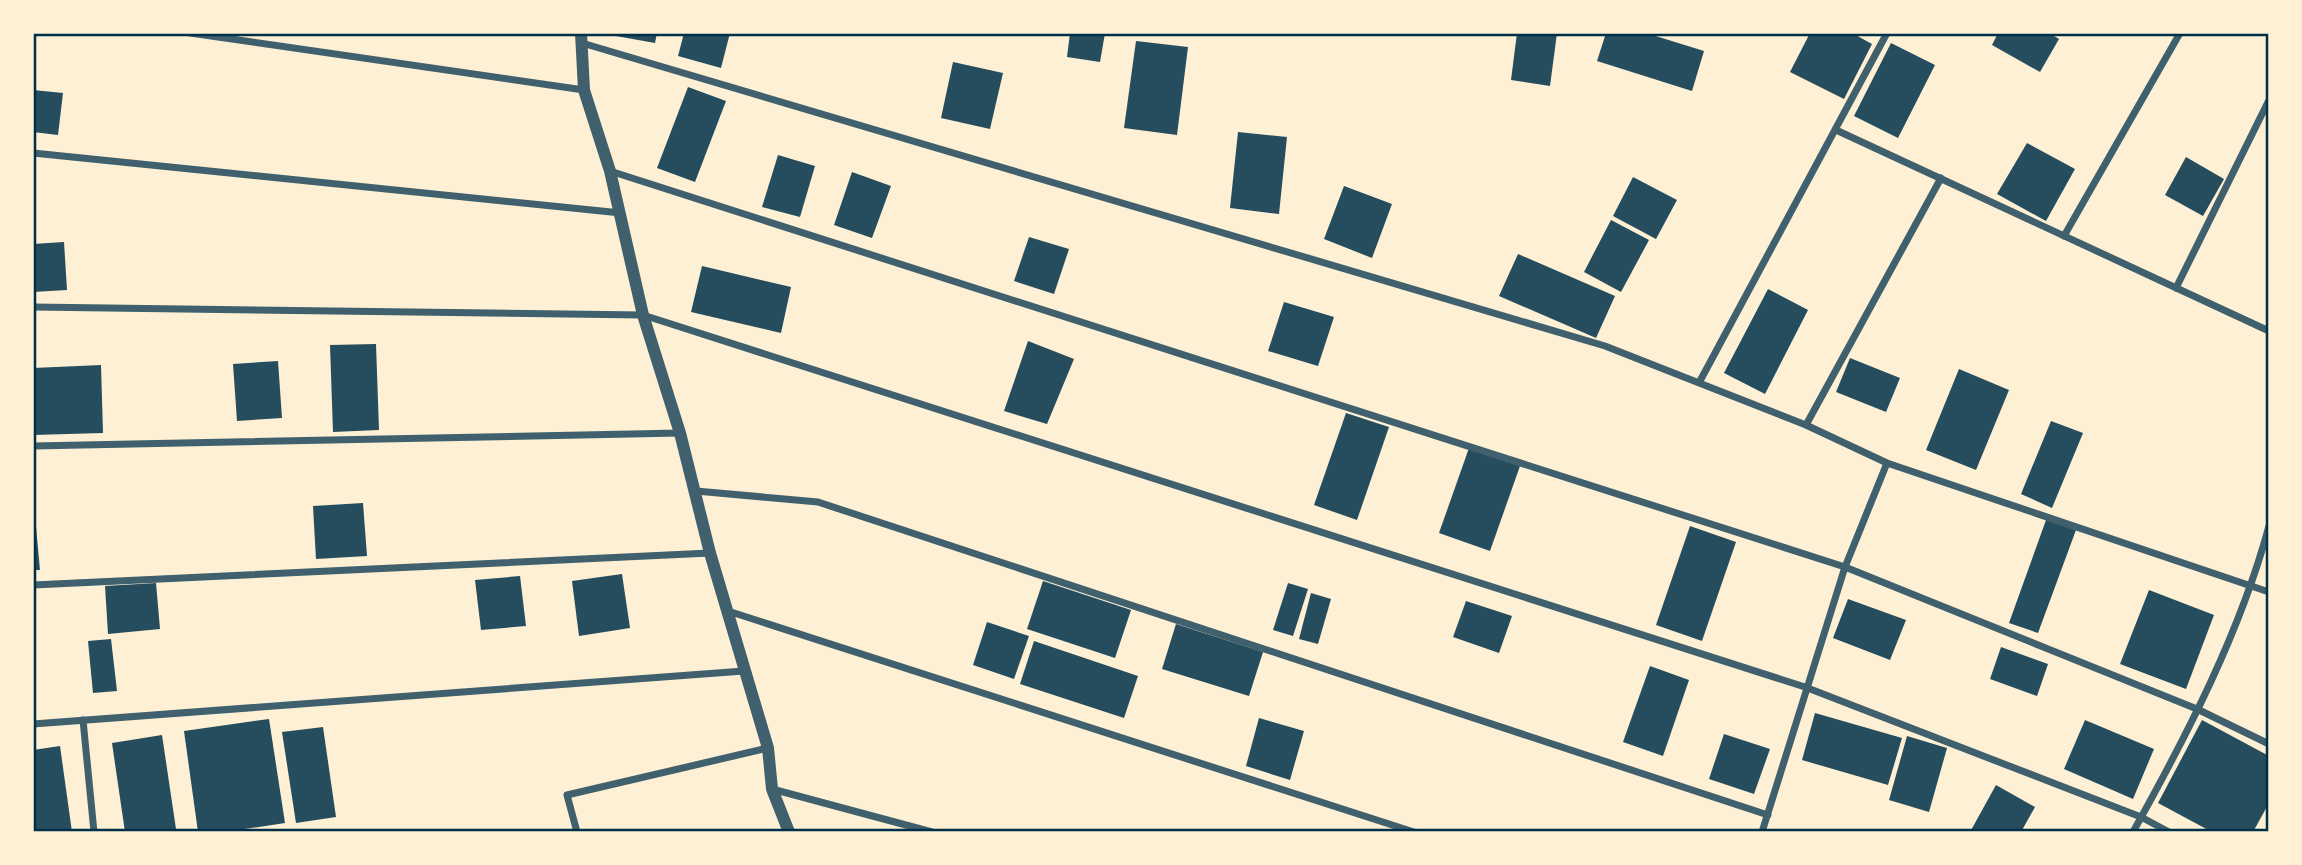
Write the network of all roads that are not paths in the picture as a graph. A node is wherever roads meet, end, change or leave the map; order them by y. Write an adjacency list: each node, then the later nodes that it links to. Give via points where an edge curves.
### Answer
1 (190, 33): 5 (street)
2 (1888, 33): 7 (street)
3 (2180, 33): 12 (street)
4 (581, 38): 5 (street); 17 (street, via 1605,346)
5 (584, 90): 9 (street)
6 (2269, 100): 13 (street)
7 (1836, 130): 10 (street); 17 (street)
8 (33, 153): 11 (street)
9 (610, 171): 11 (street); 25 (street)
10 (1941, 178): 12 (street); 18 (street)
11 (622, 213): 15 (street)
12 (2064, 236): 13 (street)
13 (2175, 288): 16 (street)
14 (33, 307): 15 (street)
15 (643, 315): 19 (street); 31 (street)
16 (2269, 331)
17 (1700, 381): 18 (street)
18 (1806, 425): 21 (street)
19 (680, 433): 20 (street); 22 (street)
20 (33, 446)
21 (1887, 463): 25 (street); 26 (street)
22 (696, 491): 24 (street); 38 (street, via 818,502)
23 (2269, 526): 26 (street)
24 (710, 553): 27 (street); 29 (street)
25 (1845, 568): 31 (street); 32 (street)
26 (2253, 584): 28 (street); 32 (street)
27 (33, 585)
28 (2269, 592)
29 (728, 611): 30 (street); 44 (street)
30 (744, 671): 33 (street); 36 (street)
31 (1805, 687): 38 (street); 39 (street)
32 (2197, 709): 35 (street); 39 (street)
33 (83, 720): 34 (street); 40 (street)
34 (33, 724)
35 (2269, 744)
36 (768, 748): 37 (street); 41 (street, via 567,795)
37 (772, 789): 42 (street); 43 (street)
38 (1768, 815): 45 (street)
39 (2141, 817): 46 (street); 47 (street)
40 (94, 832)
41 (577, 832)
42 (789, 832)
43 (932, 832)
44 (1415, 832)
45 (1762, 832)
46 (2133, 832)
47 (2169, 832)

